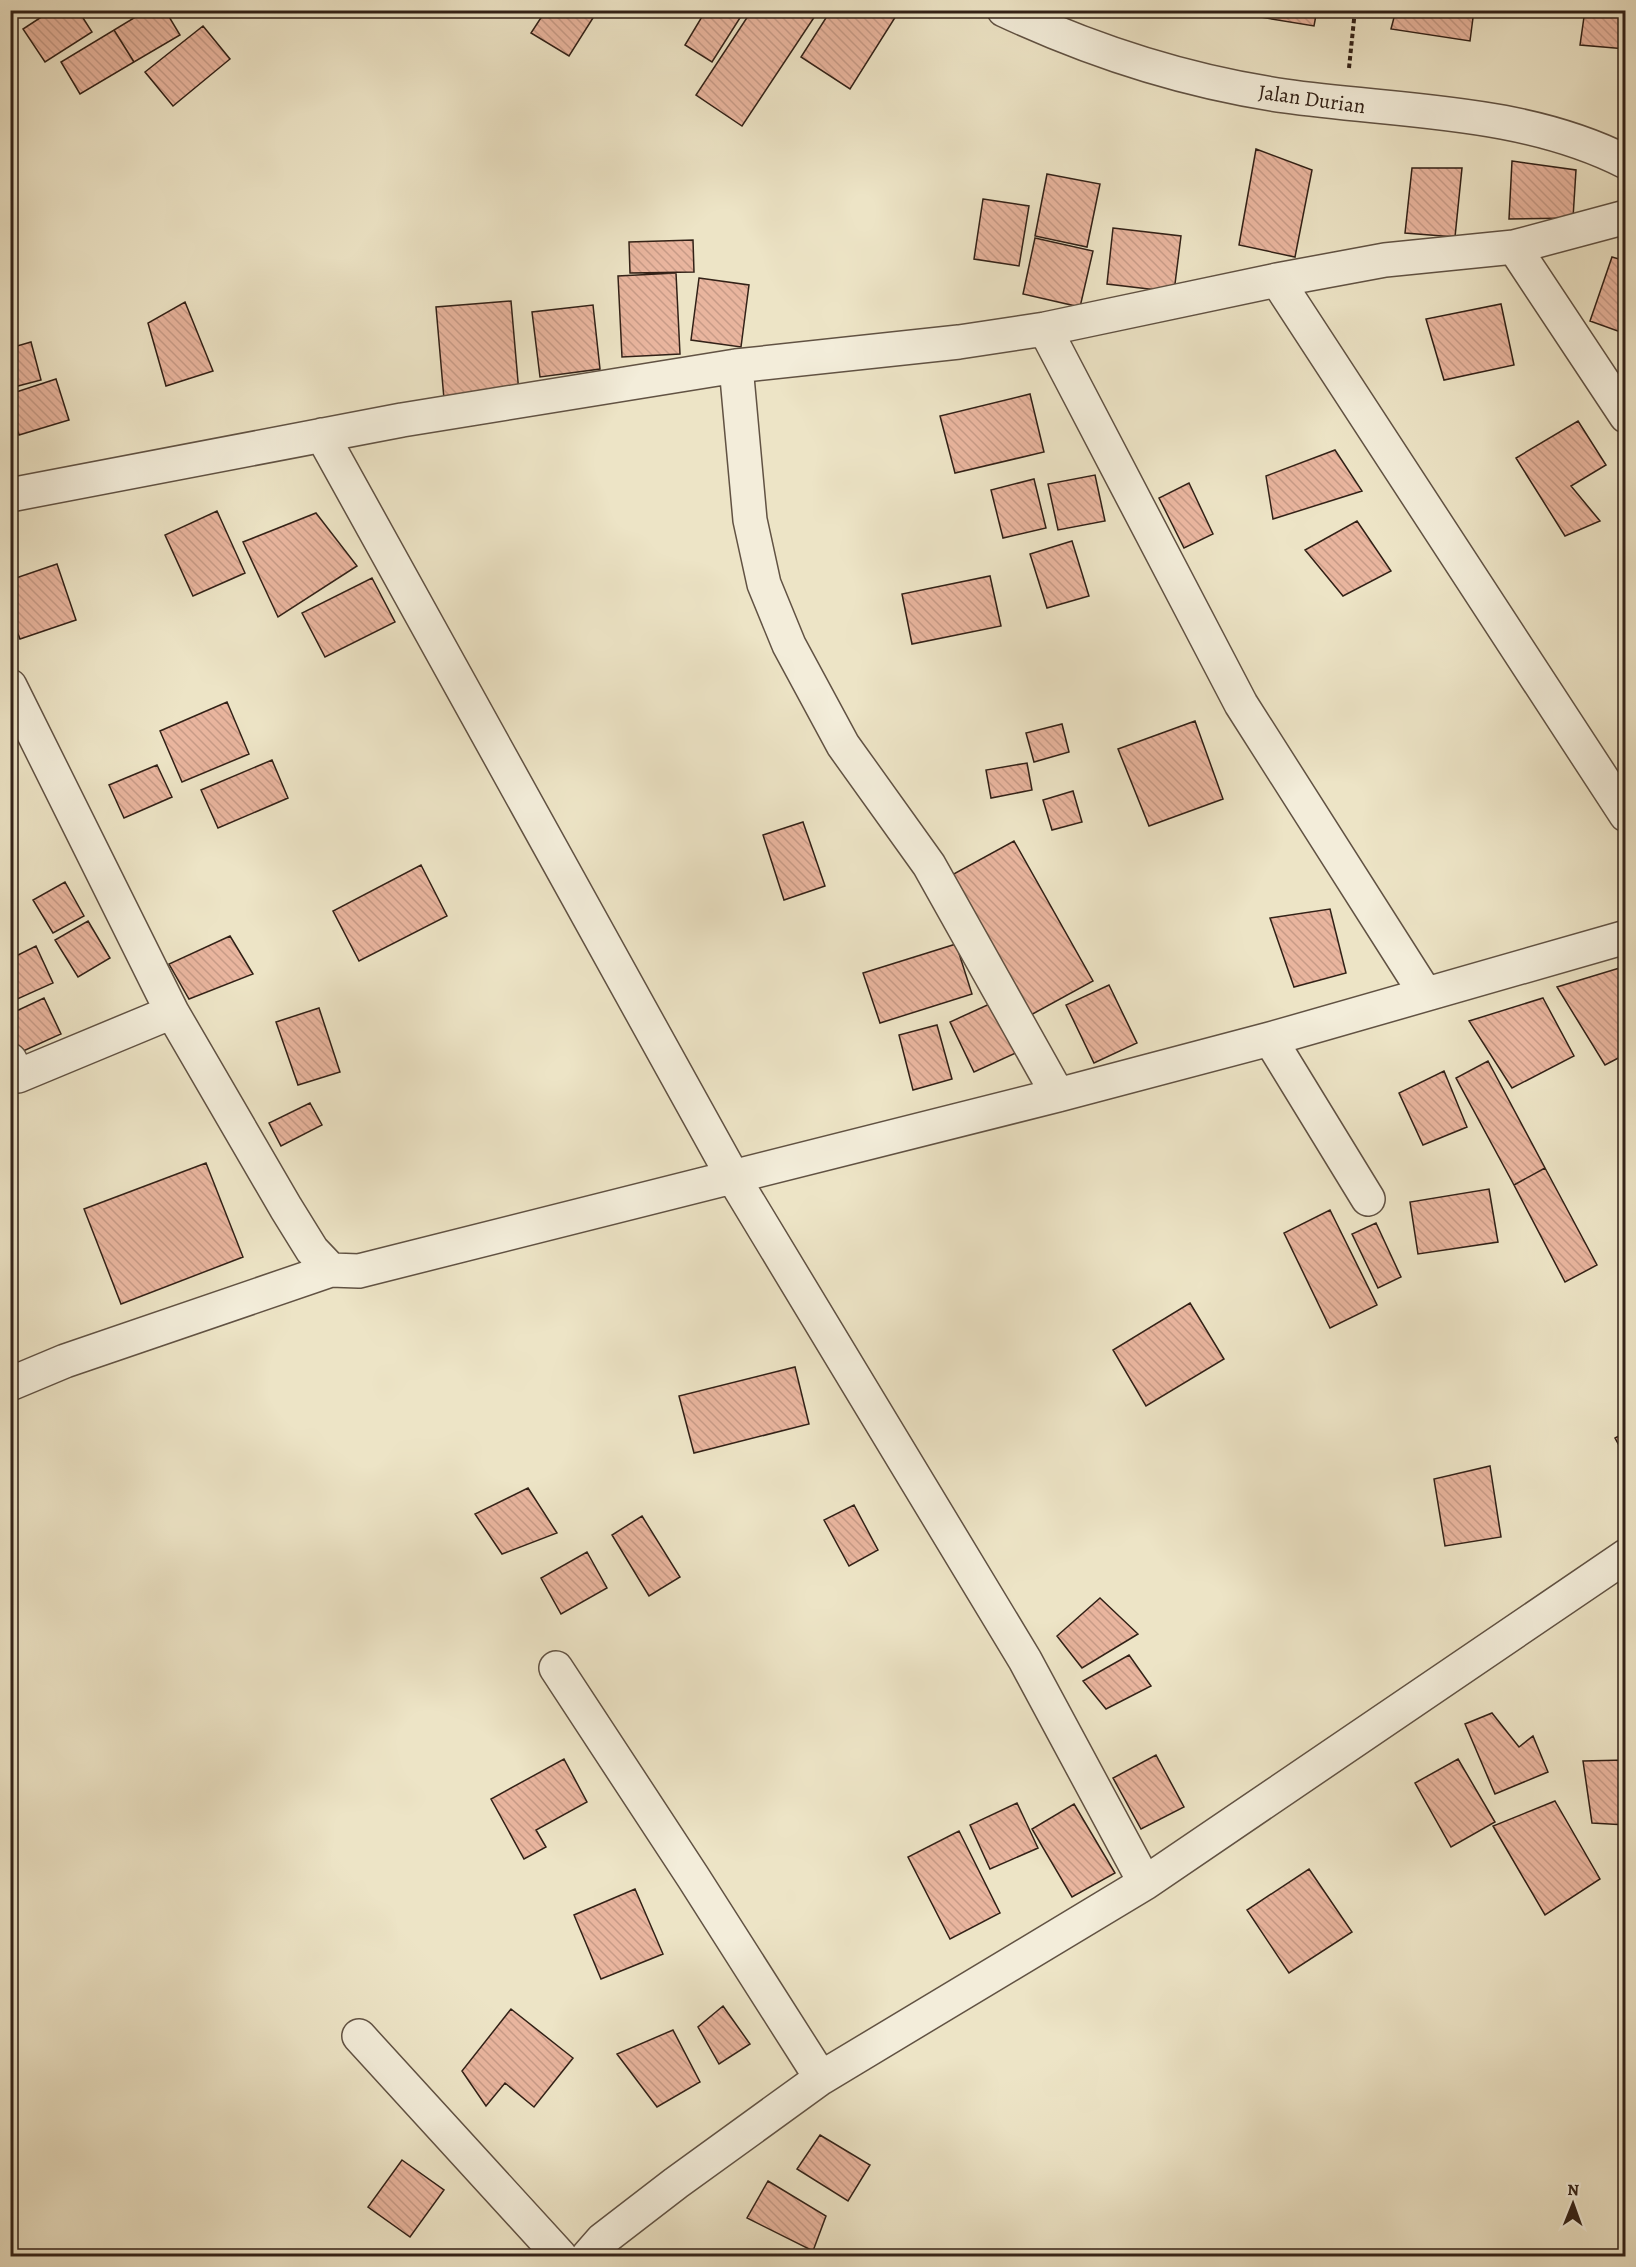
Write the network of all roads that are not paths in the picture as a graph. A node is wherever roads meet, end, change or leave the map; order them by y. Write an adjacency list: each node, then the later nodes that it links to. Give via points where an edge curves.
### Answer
1 (1004, 10): 2 (street, Jalan Durian)
2 (1069, 25): 3 (street, Jalan Durian, via 1229,87 1505,123 1571,139)
3 (1626, 162)
4 (1626, 217): 5 (street)
5 (1514, 247): 6 (street, via 1385,260); 9 (street)
6 (1277, 280): 7 (street); 13 (street)
7 (1045, 328): 8 (street, via 959,342); 15 (street, via 1241,704)
8 (736, 366): 10 (street); 19 (street, via 750,520 764,584 789,645 843,745 929,865)
9 (1626, 416)
10 (322, 435): 11 (street); 20 (street)
11 (10, 495)
12 (10, 686): 16 (street)
13 (1626, 815)
14 (1626, 937): 15 (street)
15 (1425, 993): 17 (street)
16 (172, 1012): 18 (street); 22 (street, via 291,1216)
17 (1270, 1039): 19 (street); 21 (street)
18 (13, 1072)
19 (1058, 1095): 20 (street)
20 (733, 1178): 22 (street, via 359,1271); 26 (street, via 1025,1660)
21 (1368, 1199)
22 (331, 1270): 23 (street)
23 (11, 1383)
24 (1626, 1556): 26 (street)
25 (556, 1668): 28 (street)
26 (1145, 1883): 28 (street)
27 (359, 2036): 29 (street)
28 (821, 2078): 30 (street, via 676,2183 602,2240)
29 (560, 2256)
30 (588, 2256)

